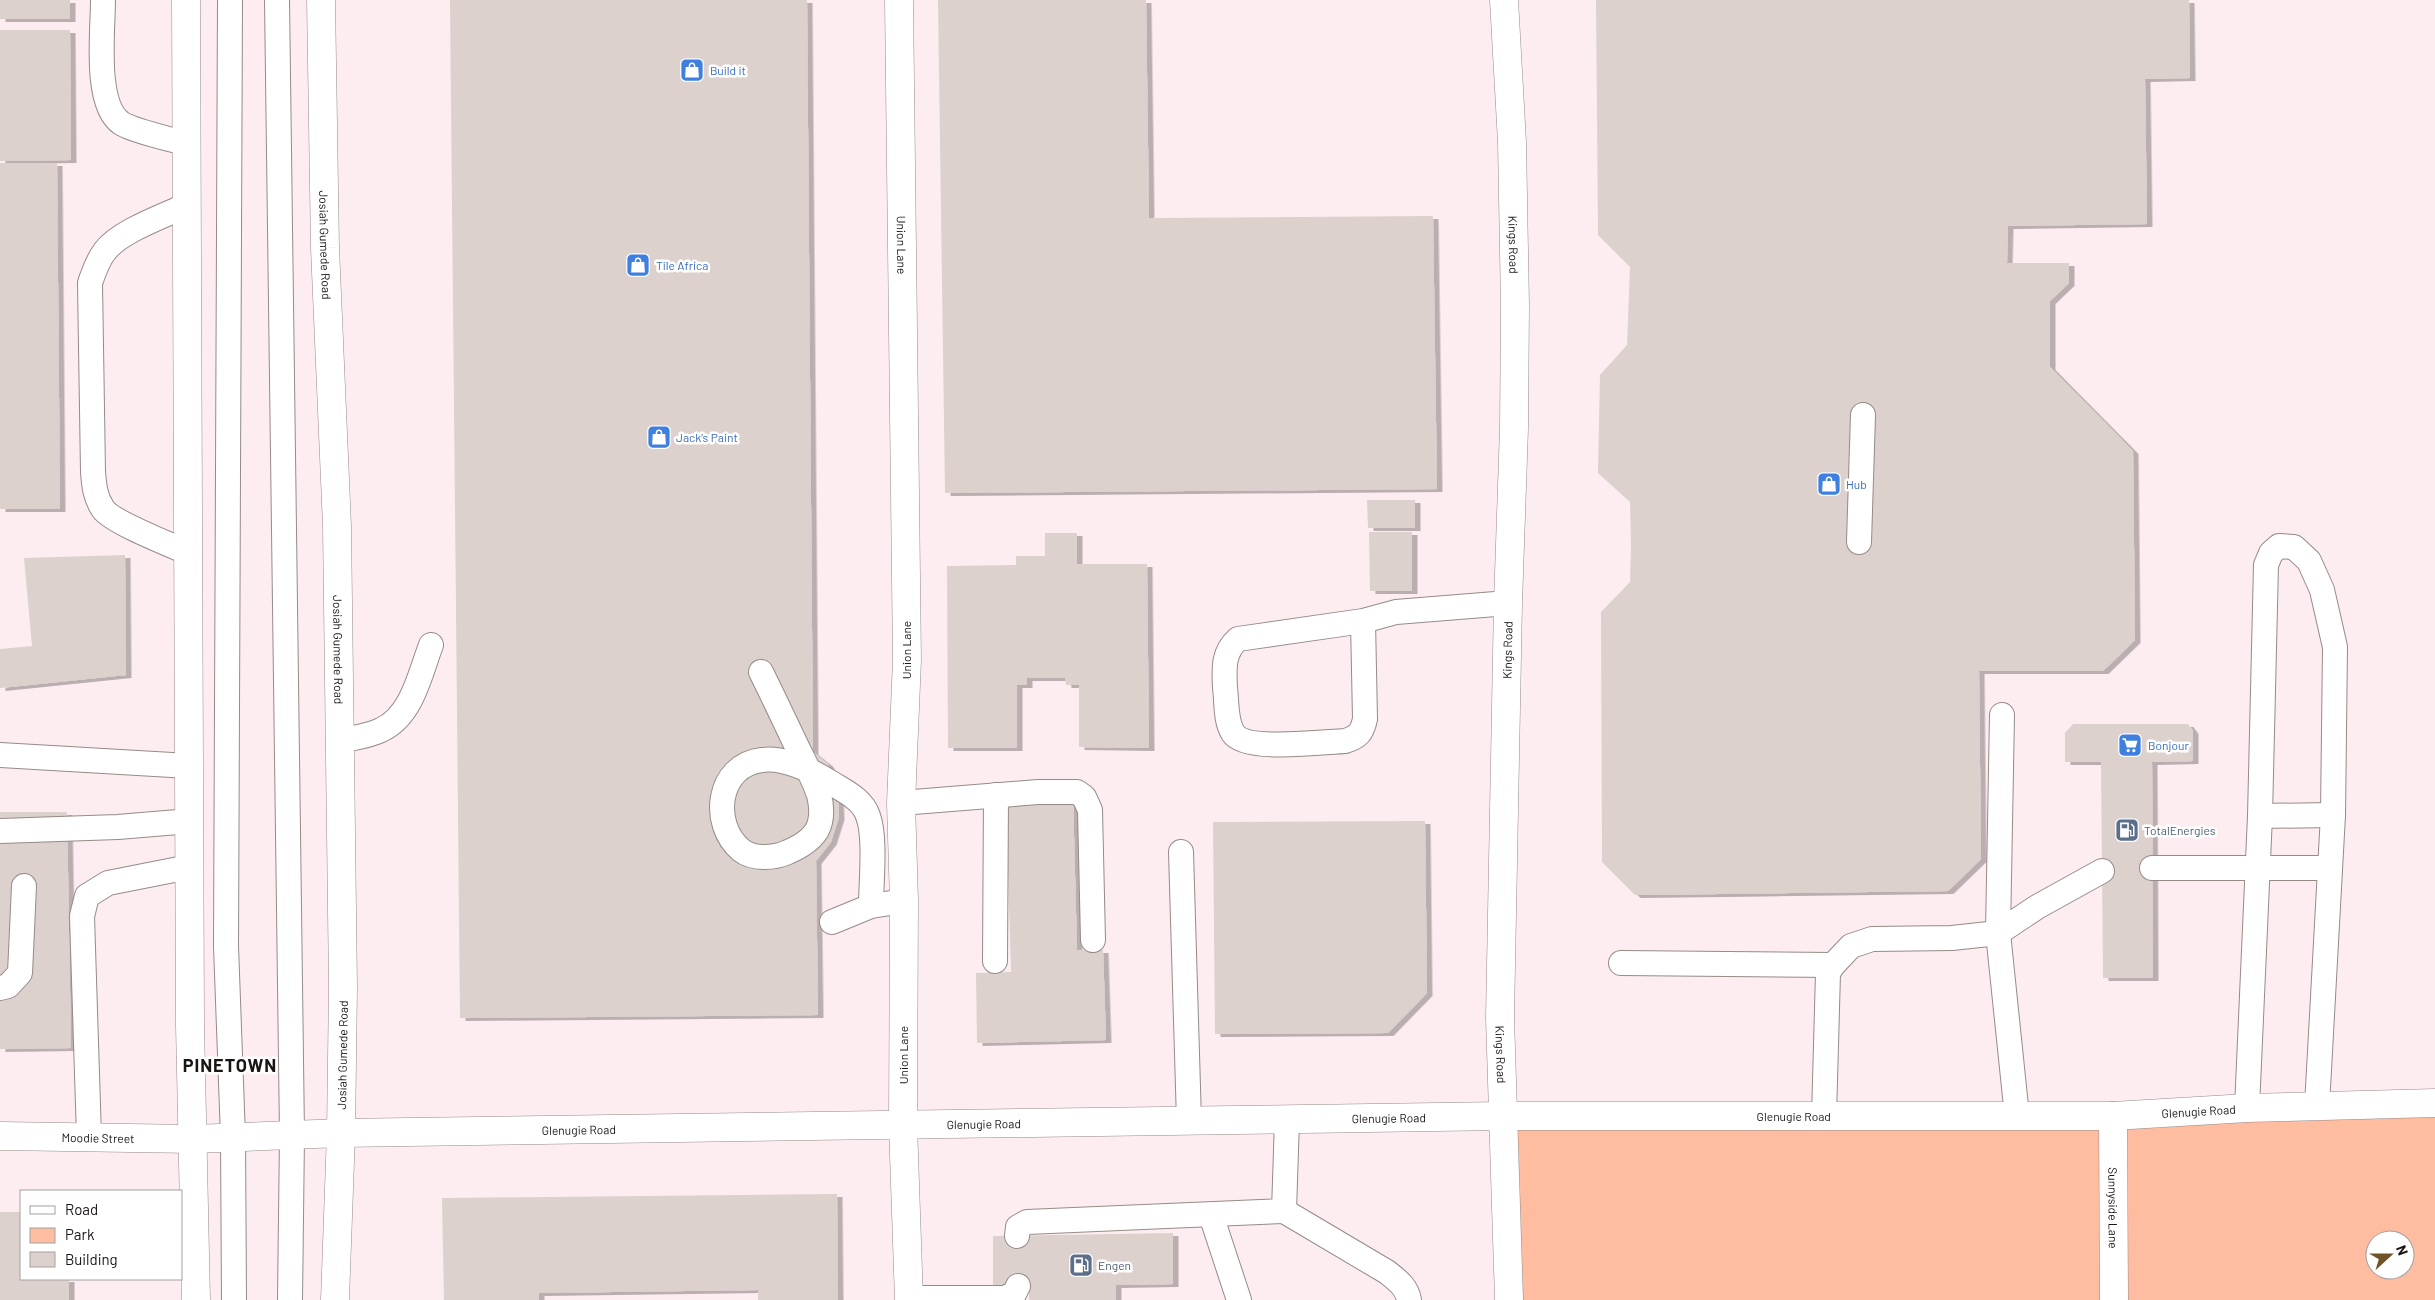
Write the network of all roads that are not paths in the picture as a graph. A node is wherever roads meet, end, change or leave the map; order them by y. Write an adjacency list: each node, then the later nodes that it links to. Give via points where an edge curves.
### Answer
1 (104, 0): 8 (lane, via 103,93 112,115 122,124)
2 (186, 0): 8 (street)
3 (230, 0): 57 (lane, via 226,946)
4 (277, 0): 55 (lane)
5 (321, 0): 18 (street, Josiah Gumede Road, via 325,248 337,526)
6 (899, 0): 23 (street, Union Lane, via 907,660)
7 (1504, 0): 13 (street, Kings Road, via 1512,142 1515,306)
8 (187, 144): 9 (street)
9 (187, 204): 12 (street); 12 (lane, via 118,239 97,262 90,283 96,494 104,511 118,520)
10 (1863, 415): 11 (lane)
11 (1859, 542)
12 (188, 553): 20 (street)
13 (1508, 603): 14 (lane, via 1396,612); 47 (street, Kings Road, via 1500,1018)
14 (1363, 621): 14 (lane, via 1365,720 1357,737 1344,741 1260,744 1243,741 1234,734 1228,723 1224,676 1230,645 1238,638)
15 (431, 645): 18 (lane, via 411,699 395,721 374,733)
16 (761, 672): 21 (lane)
17 (2002, 715): 38 (lane)
18 (340, 741): 54 (street, Josiah Gumede Road)
19 (0, 755): 20 (lane)
20 (189, 766): 26 (street)
21 (807, 768): 21 (lane, via 819,796 820,817 816,833 803,844 780,855 751,856 732,841 724,827 721,805 728,782 737,770 762,760); 36 (lane, via 858,801 869,817)
22 (996, 795): 23 (lane); 39 (lane, via 1077,792 1084,797 1090,810); 40 (lane)
23 (901, 802): 35 (street, Union Lane)
24 (2333, 815): 25 (lane); 25 (lane, via 2335,647 2322,590 2309,561 2294,547 2279,546 2271,552 2266,565); 32 (lane)
25 (2260, 816): 29 (lane)
26 (190, 821): 27 (lane); 30 (street)
27 (0, 831)
28 (1181, 852): 52 (lane)
29 (2258, 866): 31 (lane); 32 (lane); 46 (lane)
30 (189, 867): 58 (lane, via 108,883 87,896 82,916); 59 (street)
31 (2152, 868)
32 (2330, 868): 45 (lane)
33 (2102, 872): 38 (lane, via 2037,907)
34 (24, 886): 43 (lane, via 20,973 8,986)
35 (904, 901): 36 (lane); 53 (street, Union Lane)
36 (871, 906): 37 (lane)
37 (832, 922)
38 (1998, 933): 42 (lane, via 1952,938 1872,939 1852,946); 48 (lane)
39 (1093, 940)
40 (995, 961)
41 (1621, 963): 42 (lane)
42 (1832, 965): 50 (lane, via 1828,973)
43 (0, 988)
44 (2435, 1103): 45 (street, Glenugie Road)
45 (2317, 1106): 46 (street, Glenugie Road)
46 (2247, 1108): 49 (street, Glenugie Road)
47 (1503, 1116): 50 (street, Glenugie Road); 51 (street, Glenugie Road); 71 (street, Kings Road)
48 (2017, 1116): 49 (street, Glenugie Road); 50 (street, Glenugie Road)
49 (2113, 1116): 72 (street, Sunnyside Lane)
50 (1824, 1117)
51 (1287, 1120): 52 (street, Glenugie Road); 60 (lane)
52 (1190, 1121): 53 (street, Glenugie Road)
53 (902, 1125): 54 (street, Glenugie Road); 64 (street, Union Lane)
54 (341, 1133): 55 (street, Glenugie Road); 68 (street, Josiah Gumede Road)
55 (292, 1135): 57 (street, Moodie Street); 67 (lane)
56 (0, 1136): 58 (street, Moodie Street)
57 (233, 1137): 59 (street, Moodie Street); 66 (lane)
58 (89, 1138): 59 (street, Moodie Street)
59 (194, 1138): 65 (street)
60 (1284, 1211): 61 (lane); 70 (lane, via 1387,1272 1400,1283)
61 (1211, 1215): 62 (lane, via 1027,1222 1018,1227); 69 (lane)
62 (1017, 1236)
63 (1018, 1286): 64 (lane, via 1014,1294 1005,1298)
64 (909, 1299)
65 (196, 1300)
66 (234, 1300)
67 (290, 1300)
68 (335, 1300)
69 (1239, 1300)
70 (1409, 1300)
71 (1509, 1300)
72 (2114, 1300)

